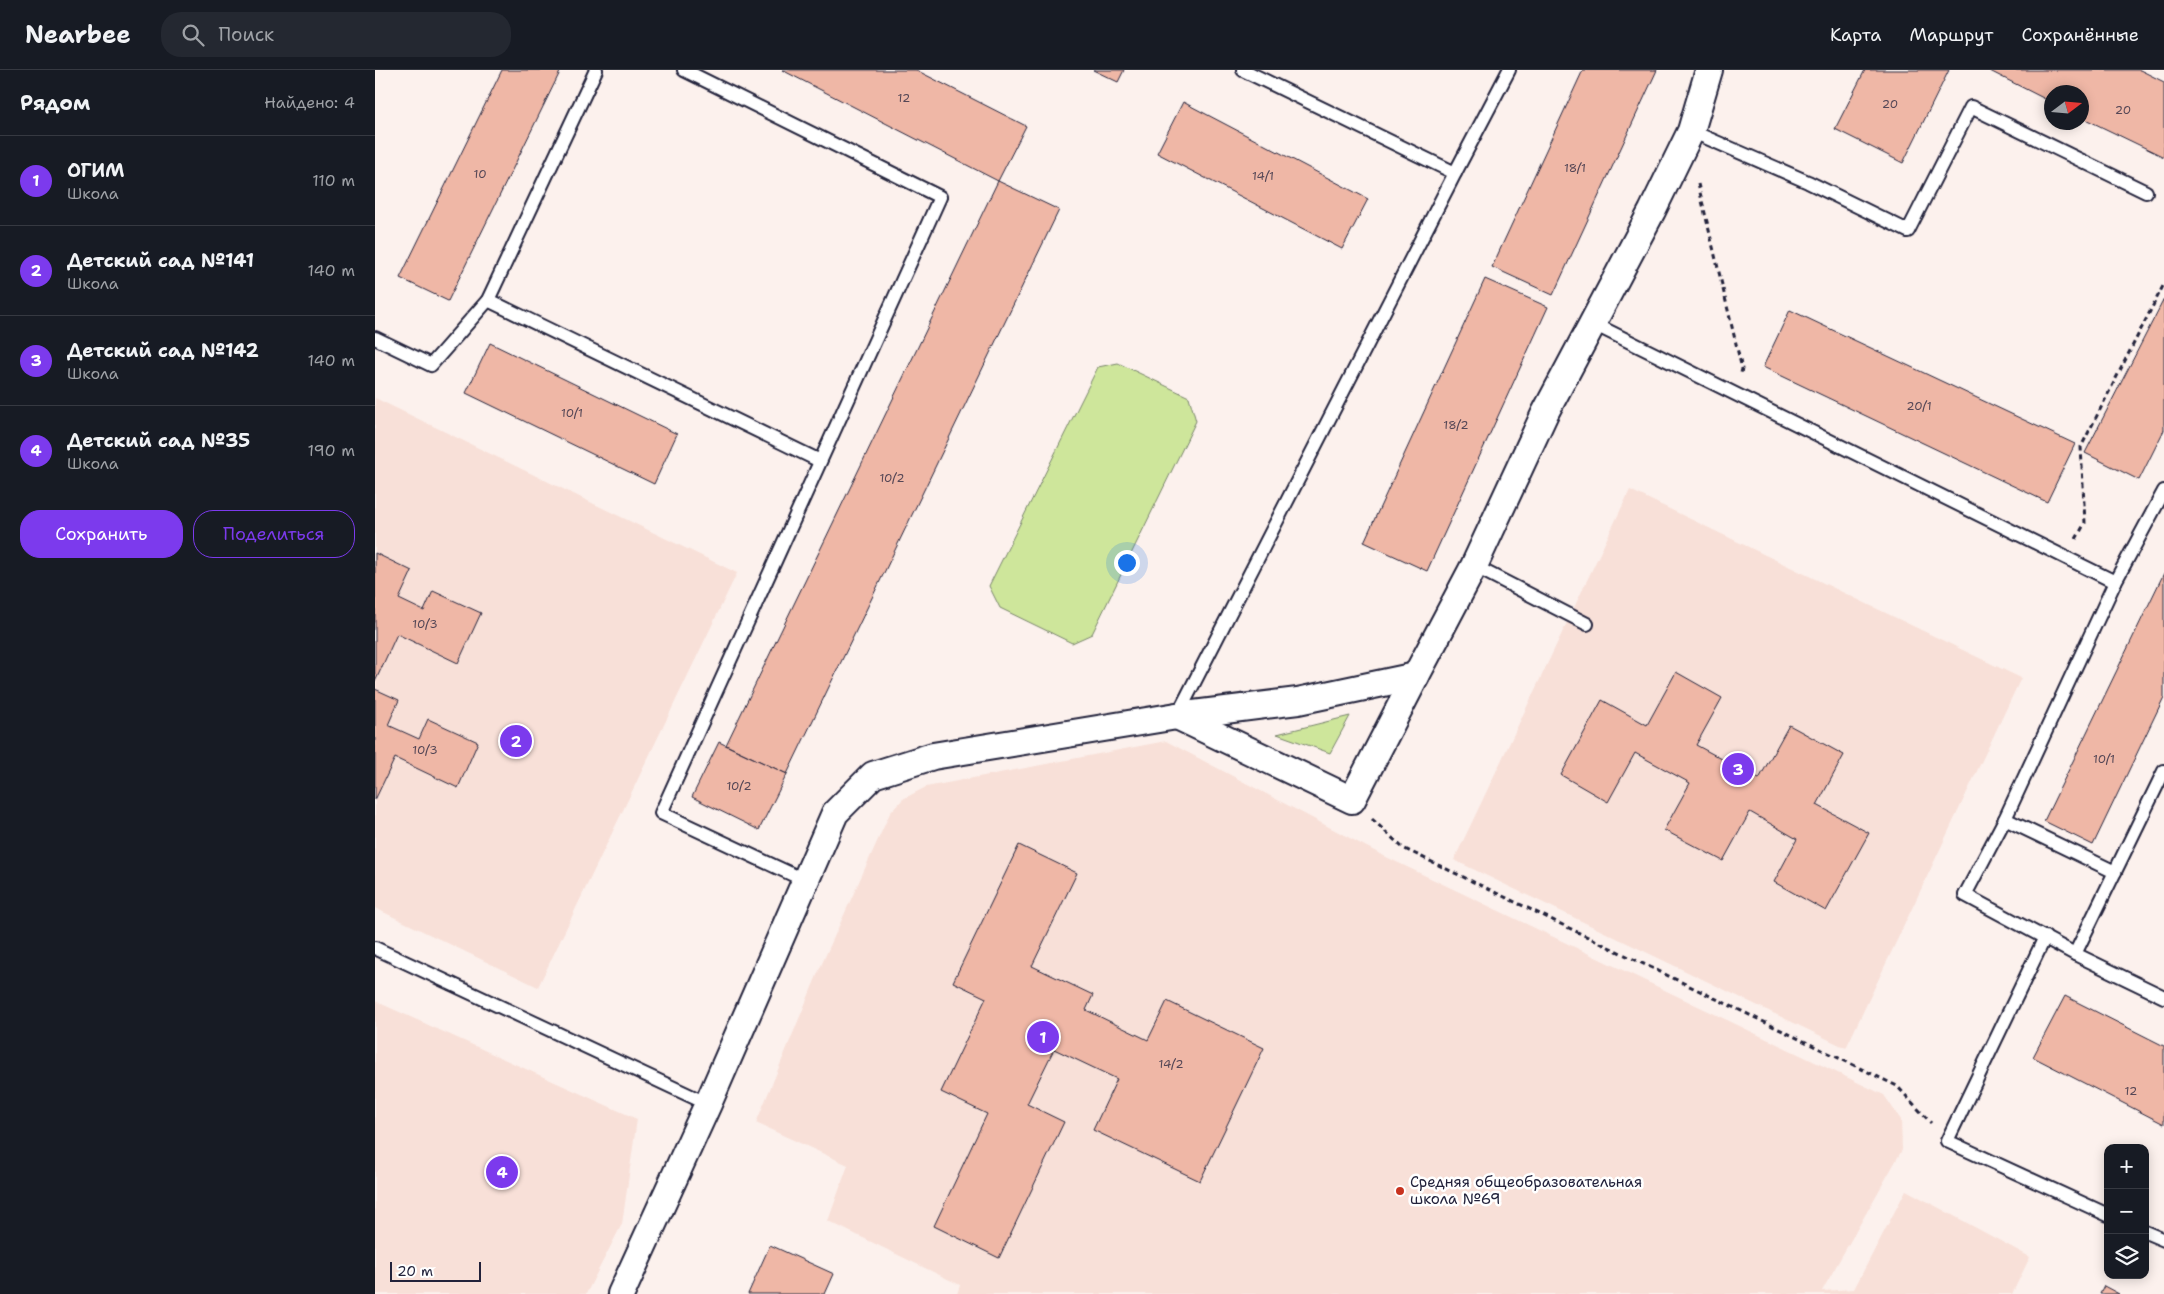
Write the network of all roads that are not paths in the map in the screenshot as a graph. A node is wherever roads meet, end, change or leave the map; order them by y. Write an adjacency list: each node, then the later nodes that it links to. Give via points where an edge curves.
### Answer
1 (596, 70): 9 (lane)
2 (684, 70): 12 (lane, via 939,197)
3 (1243, 70): 7 (lane)
4 (1509, 70): 7 (lane)
5 (1709, 70): 6 (street)
6 (1691, 131): 8 (lane, via 1808,182 1908,231 1971,107); 10 (street)
7 (1455, 173): 18 (lane)
8 (2145, 192)
9 (488, 300): 11 (lane, via 431,365); 12 (lane)
10 (1594, 324): 14 (street, via 1545,413); 15 (lane)
11 (375, 338)
12 (820, 461): 22 (lane, via 661,813)
13 (2164, 491): 15 (lane)
14 (1473, 566): 16 (lane); 17 (street)
15 (2115, 582): 20 (lane)
16 (1587, 624)
17 (1416, 676): 18 (street, via 1298,701); 18 (street, via 1352,800)
18 (1177, 716): 22 (street, via 933,756 873,775 835,813)
19 (2164, 771): 21 (lane)
20 (2005, 819): 21 (lane); 23 (lane, via 1965,895)
21 (2115, 872): 25 (lane)
22 (804, 880): 27 (street)
23 (2045, 937): 25 (lane); 28 (lane, via 1947,1140)
24 (375, 948): 27 (lane)
25 (2075, 954): 26 (lane)
26 (2164, 997)
27 (708, 1104): 31 (street)
28 (2104, 1212)
29 (2149, 1234): 30 (lane)
30 (2164, 1240)
31 (621, 1294)

